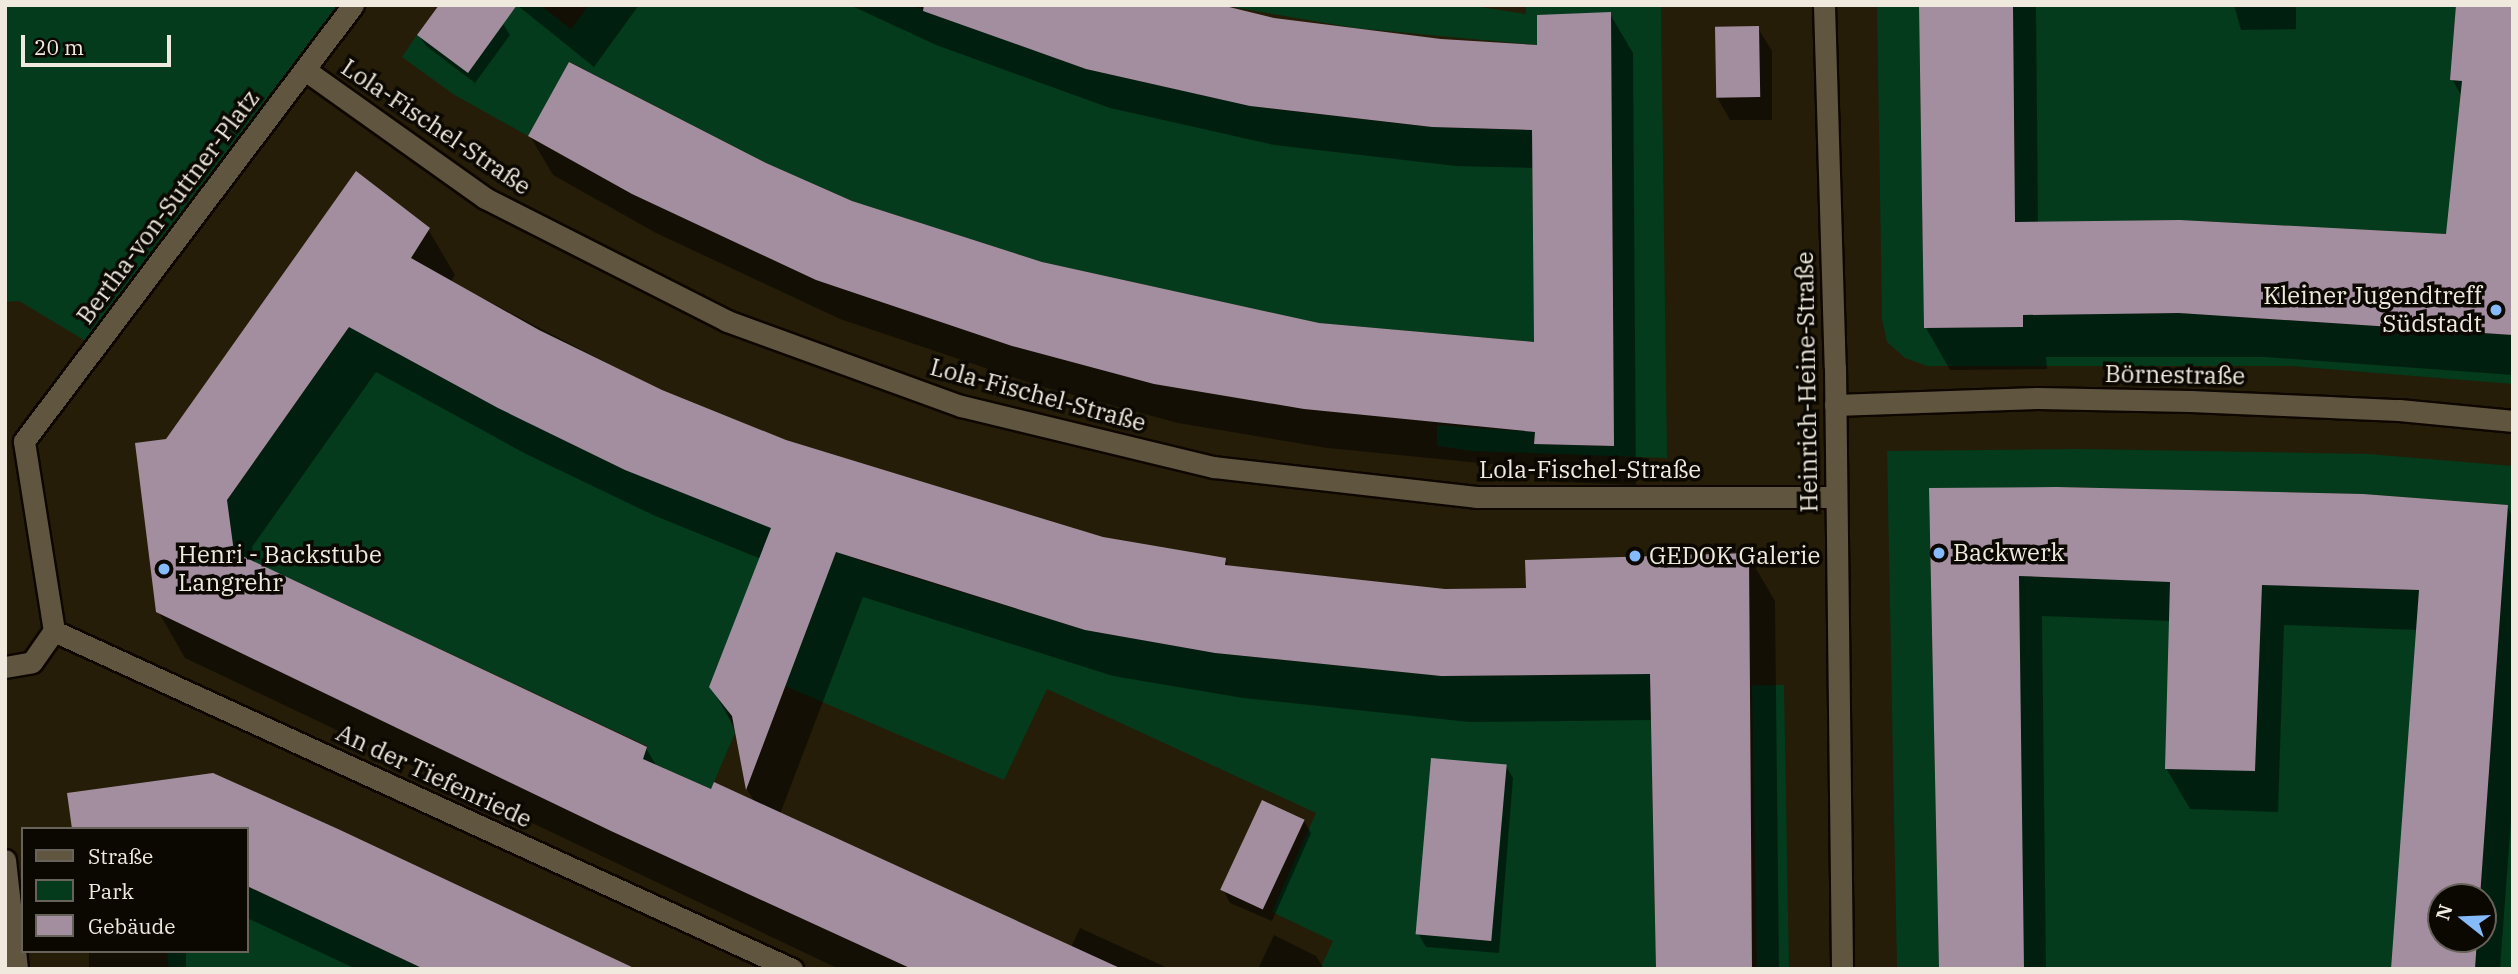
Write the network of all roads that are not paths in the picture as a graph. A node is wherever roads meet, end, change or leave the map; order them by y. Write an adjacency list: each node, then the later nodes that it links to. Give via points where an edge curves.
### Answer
1 (353, 5): 3 (street, Bertha-von-Suttner-Platz)
2 (1824, 5): 4 (street, Heinrich-Heine-Straße)
3 (305, 70): 6 (street, Bertha-von-Suttner-Platz); 7 (street, Lola-Fischel-Straße, via 485,198 727,321 961,406 1214,467 1476,497)
4 (1835, 405): 5 (street, Börnestraße, via 2037,398 2189,401 2399,410); 7 (street, Heinrich-Heine-Straße)
5 (2513, 421)
6 (15, 437): 8 (street, Bertha-von-Suttner-Platz)
7 (1836, 497): 13 (street, Heinrich-Heine-Straße)
8 (54, 631): 9 (street, via 32,662); 12 (street, An der Tiefenriede)
9 (5, 667)
10 (5, 860): 11 (street)
11 (17, 969)
12 (792, 969)
13 (1842, 969)

